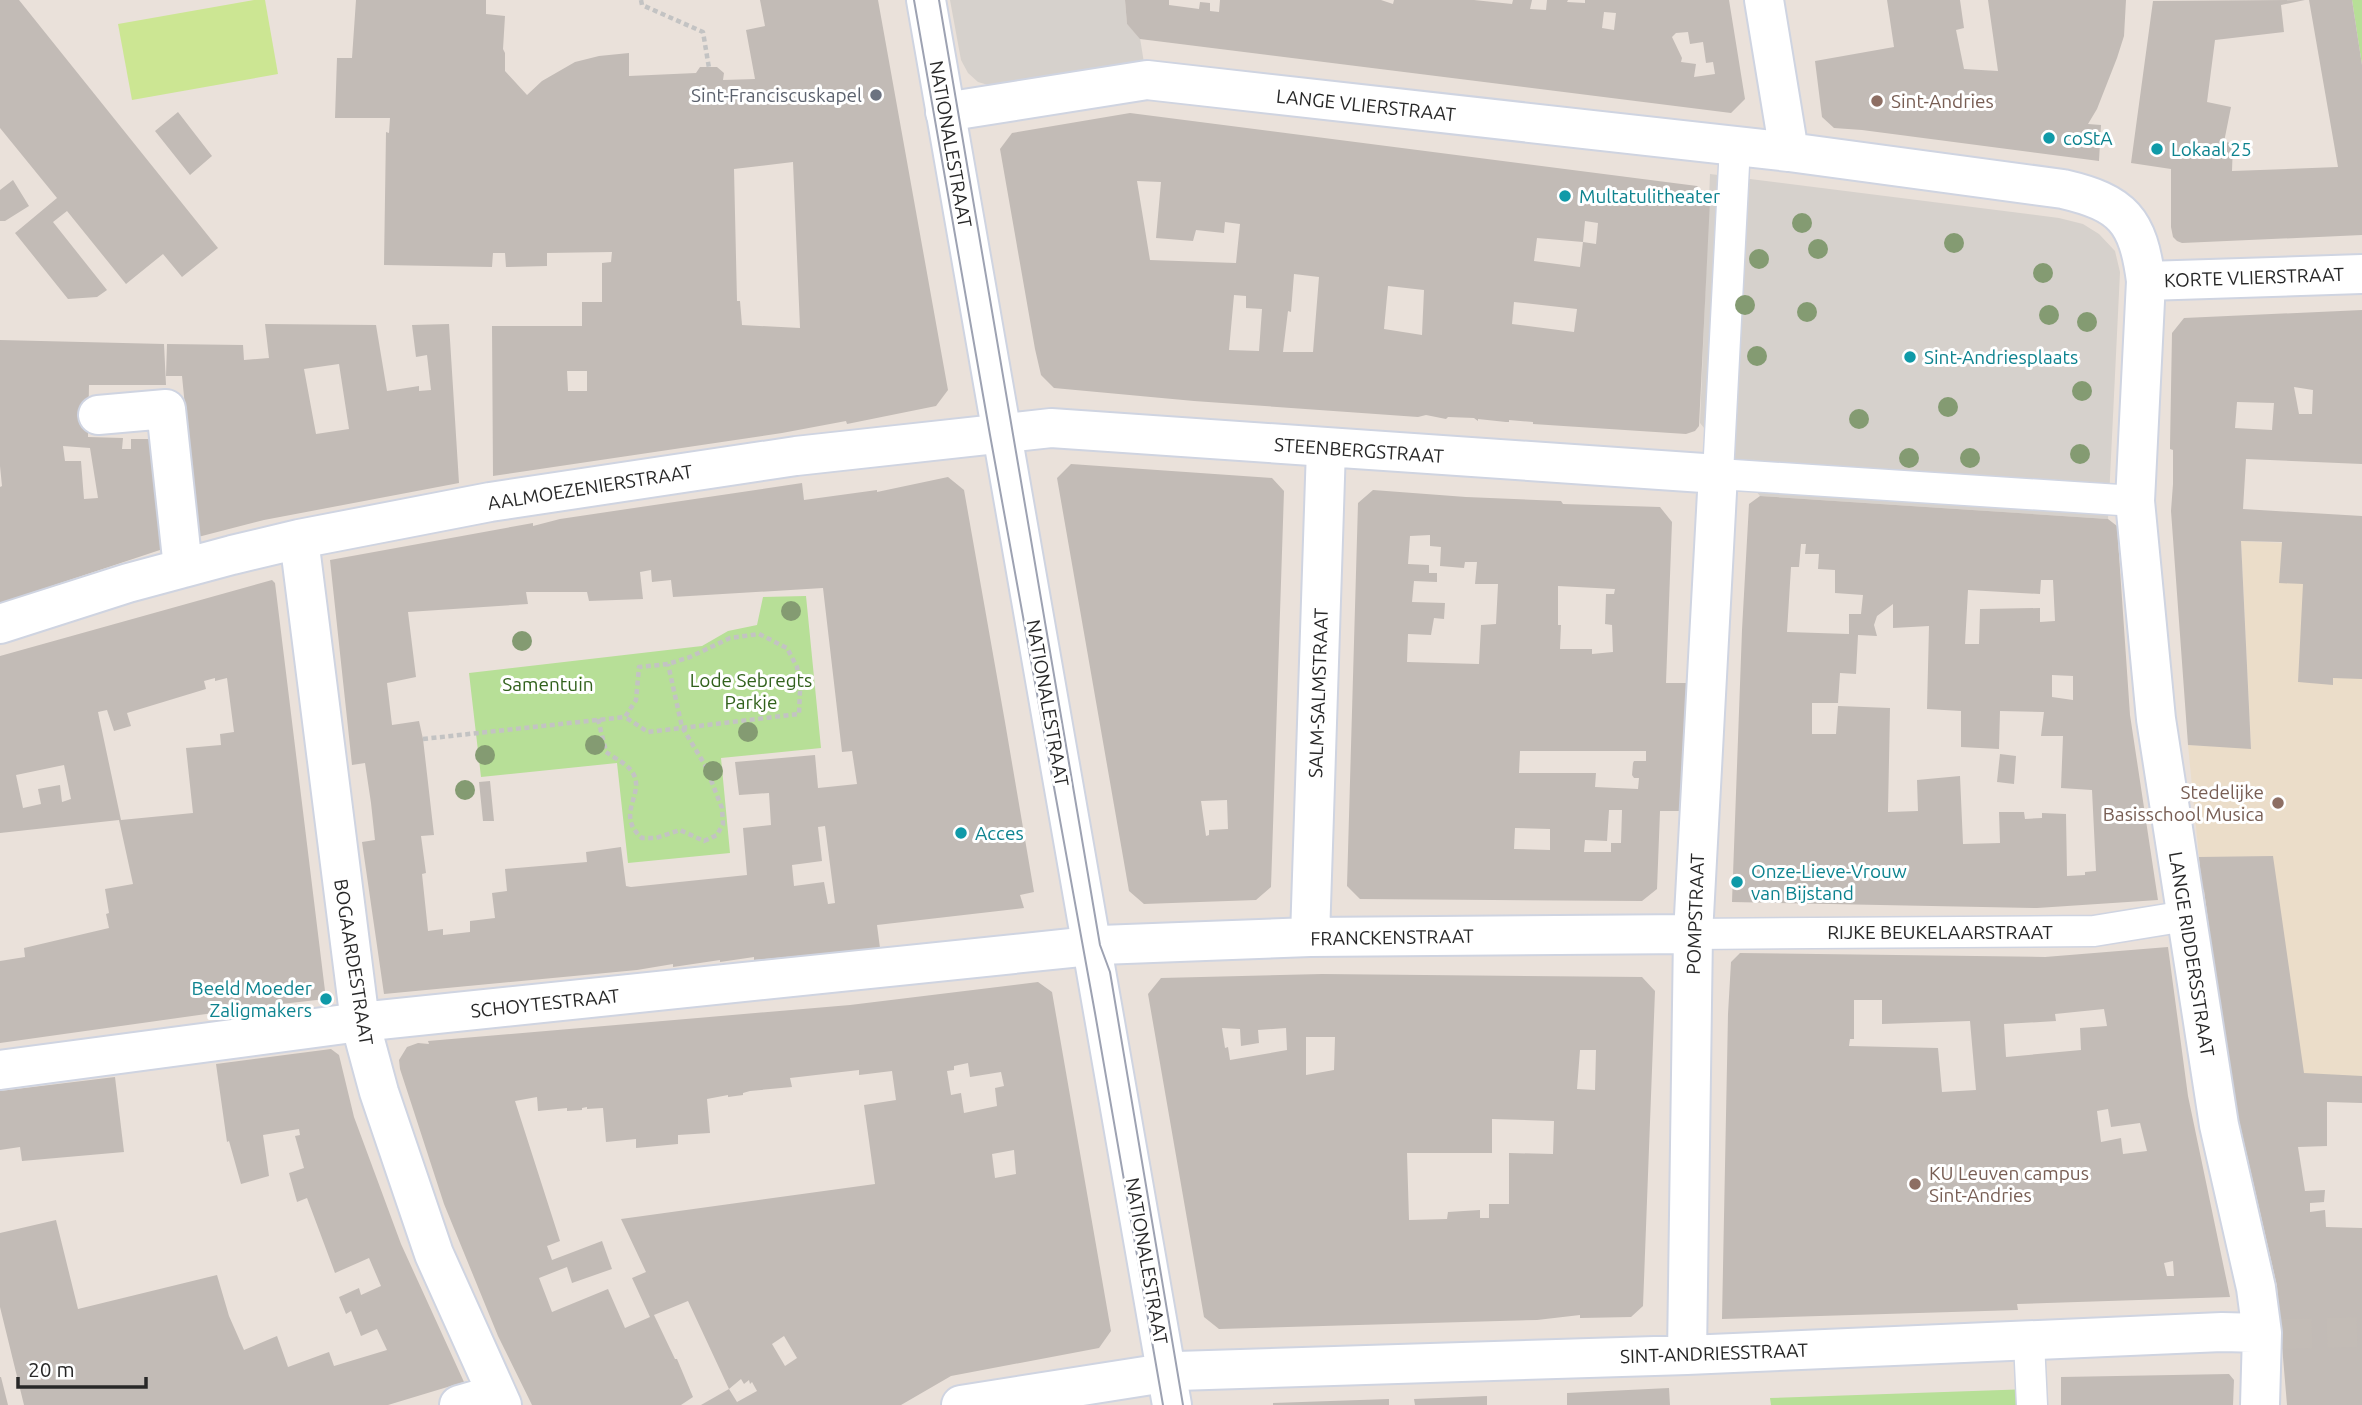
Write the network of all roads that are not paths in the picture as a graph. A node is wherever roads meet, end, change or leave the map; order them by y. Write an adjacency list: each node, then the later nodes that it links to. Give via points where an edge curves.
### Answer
1 (926, 0): 3 (street, NATIONALESTRAAT)
2 (1765, 0): 5 (street)
3 (945, 112): 4 (street, LANGE VLIERSTRAAT, via 1147,80); 9 (street, NATIONALESTRAAT)
4 (1735, 146): 5 (street, LANGE VLIERSTRAAT); 11 (street)
5 (1789, 152): 7 (street, via 2091,195 2127,219 2143,258)
6 (2362, 274): 7 (street, KORTE VLIERSTRAAT)
7 (2146, 281): 12 (street)
8 (98, 415): 14 (street, via 166,409)
9 (1000, 434): 10 (street, STEENBERGSTRAAT, via 1051,428); 13 (street, AALMOEZENIERSTRAAT, via 796,456 503,499); 19 (street, NATIONALESTRAAT)
10 (1326, 448): 11 (street, STEENBERGSTRAAT); 18 (street, SALM-SALMSTRAAT)
11 (1718, 474): 12 (street); 17 (street, POMPSTRAAT)
12 (2135, 501): 16 (street, LANGE RIDDERSSTRAAT, via 2155,719)
13 (299, 539): 14 (street, AALMOEZENIERSTRAAT); 20 (street, BOGAARDESTRAAT)
14 (183, 568): 15 (street, AALMOEZENIERSTRAAT)
15 (0, 624)
16 (2186, 916): 17 (street, RIJKE BEUKELAARSTRAAT, via 2094,931); 22 (street, LANGE RIDDERSSTRAAT, via 2219,1125 2256,1288)
17 (1693, 934): 18 (street, FRANCKENSTRAAT); 24 (street, POMPSTRAAT)
18 (1310, 937): 19 (street, FRANCKENSTRAAT)
19 (1091, 947): 20 (street, SCHOYTESTRAAT); 25 (street, NATIONALESTRAAT)
20 (360, 1022): 21 (street, SCHOYTESTRAAT); 26 (street, BOGAARDESTRAAT, via 434,1254)
21 (0, 1070)
22 (2272, 1333): 23 (street, SINT-ANDRIESSTRAAT); 30 (street, LANGE RIDDERSSTRAAT)
23 (2029, 1342): 24 (street, SINT-ANDRIESSTRAAT); 29 (street)
24 (1687, 1355): 25 (street, SINT-ANDRIESSTRAAT)
25 (1169, 1388): 28 (street, SINT-ANDRIESSTRAAT)
26 (499, 1399): 27 (street)
27 (459, 1405)
28 (961, 1405)
29 (2032, 1405)
30 (2260, 1405)

